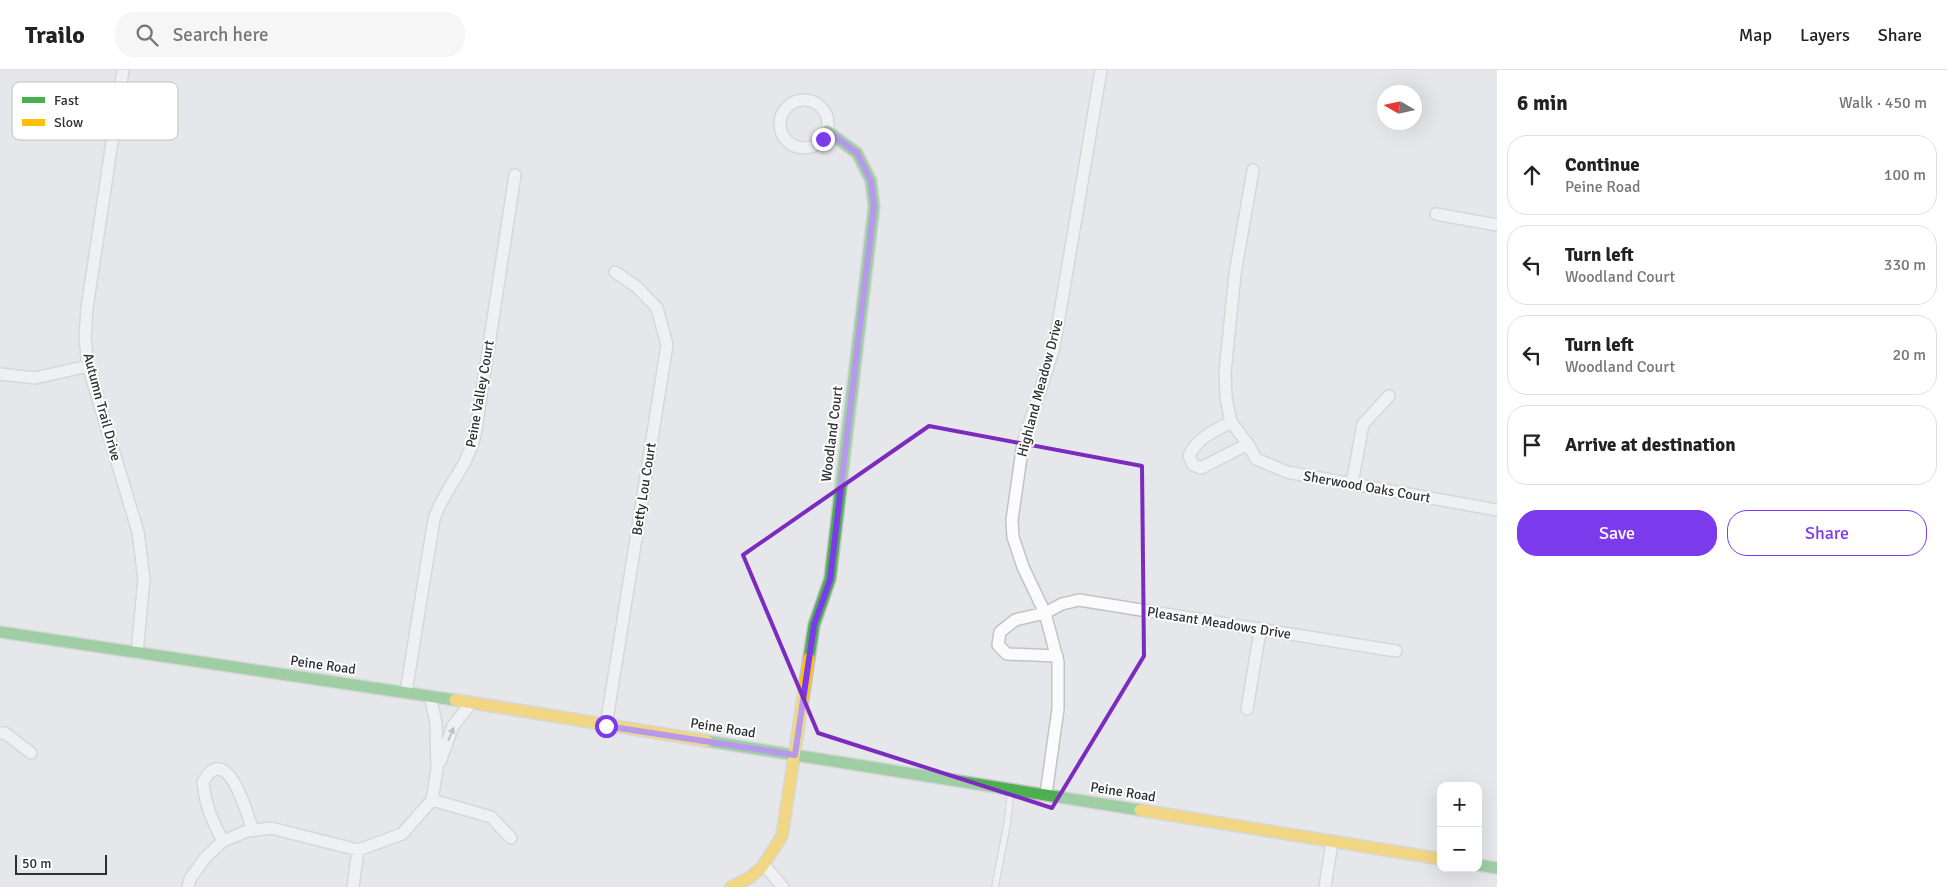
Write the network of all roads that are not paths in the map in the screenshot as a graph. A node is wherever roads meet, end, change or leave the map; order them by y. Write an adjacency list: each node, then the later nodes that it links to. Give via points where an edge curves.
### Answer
1 (1101, 70): 16 (street, Highland Meadow Drive, via 1054,348 1023,443 1012,520 1013,537 1023,568)
2 (827, 131): 2 (street, via 826,112 811,100 793,102 781,117 783,135 797,147 816,145); 29 (street, Woodland Court, via 857,153 871,181 874,206 830,580 814,625)
3 (112, 140): 9 (street, Autumn Trail Drive, via 87,308)
4 (1253, 170): 12 (street, via 1235,274 1225,372)
5 (515, 175): 22 (street, Peine Valley Court, via 474,436 466,462 440,502 434,519)
6 (1436, 214): 7 (street)
7 (1497, 225)
8 (615, 272): 26 (street, Betty Lou Court, via 637,287 657,308 667,345)
9 (88, 366): 10 (street, via 35,378); 20 (street, Autumn Trail Drive, via 138,532 144,579)
10 (0, 374)
11 (1389, 396): 14 (street, via 1363,424)
12 (1230, 422): 13 (street, Sherwood Oaks Court); 13 (street, via 1206,435 1193,448 1189,456 1193,465 1201,468)
13 (1248, 444): 14 (street, Sherwood Oaks Court, via 1256,459 1287,472)
14 (1352, 484): 15 (street, Sherwood Oaks Court)
15 (1497, 510)
16 (1045, 613): 17 (street, Pleasant Meadows Drive, via 1079,600); 21 (street, Highland Meadow Drive); 21 (street, via 1015,620 1000,632 998,645 1007,654)
17 (1260, 630): 19 (street, Pleasant Meadows Drive); 25 (street)
18 (0, 632): 20 (street, Peine Road)
19 (1396, 651)
20 (137, 653): 22 (street, Peine Road)
21 (1056, 656): 32 (street, Highland Meadow Drive, via 1058,709)
22 (406, 692): 23 (street, Peine Road)
23 (430, 696): 24 (street, Peine Road); 30 (street, via 436,723)
24 (471, 703): 26 (street, Peine Road); 30 (street, one-way to 24, via 453,726)
25 (1247, 709)
26 (606, 726): 29 (street, Peine Road)
27 (0, 732): 28 (street)
28 (31, 753)
29 (795, 755): 31 (street, Peine Road); 40 (street, Woodland Court, via 782,836)
30 (437, 769): 33 (street)
31 (1011, 789): 32 (street, Peine Road); 47 (lane)
32 (1046, 794): 37 (street, Peine Road)
33 (432, 800): 35 (street, via 491,816); 38 (street, via 402,834)
34 (253, 830): 36 (street); 36 (street, via 232,778 224,770 217,769 210,772 203,782 207,808); 38 (street, via 271,828)
35 (512, 838)
36 (223, 841): 44 (street, via 205,858)
37 (1332, 842): 39 (street, Peine Road); 48 (street)
38 (358, 850): 45 (street)
39 (1437, 858)
40 (764, 865): 43 (street, Woodland Court); 46 (street)
41 (1482, 866): 42 (street)
42 (1497, 868)
43 (735, 886)
44 (188, 887)
45 (353, 887)
46 (783, 887)
47 (995, 887)
48 (1325, 887)

